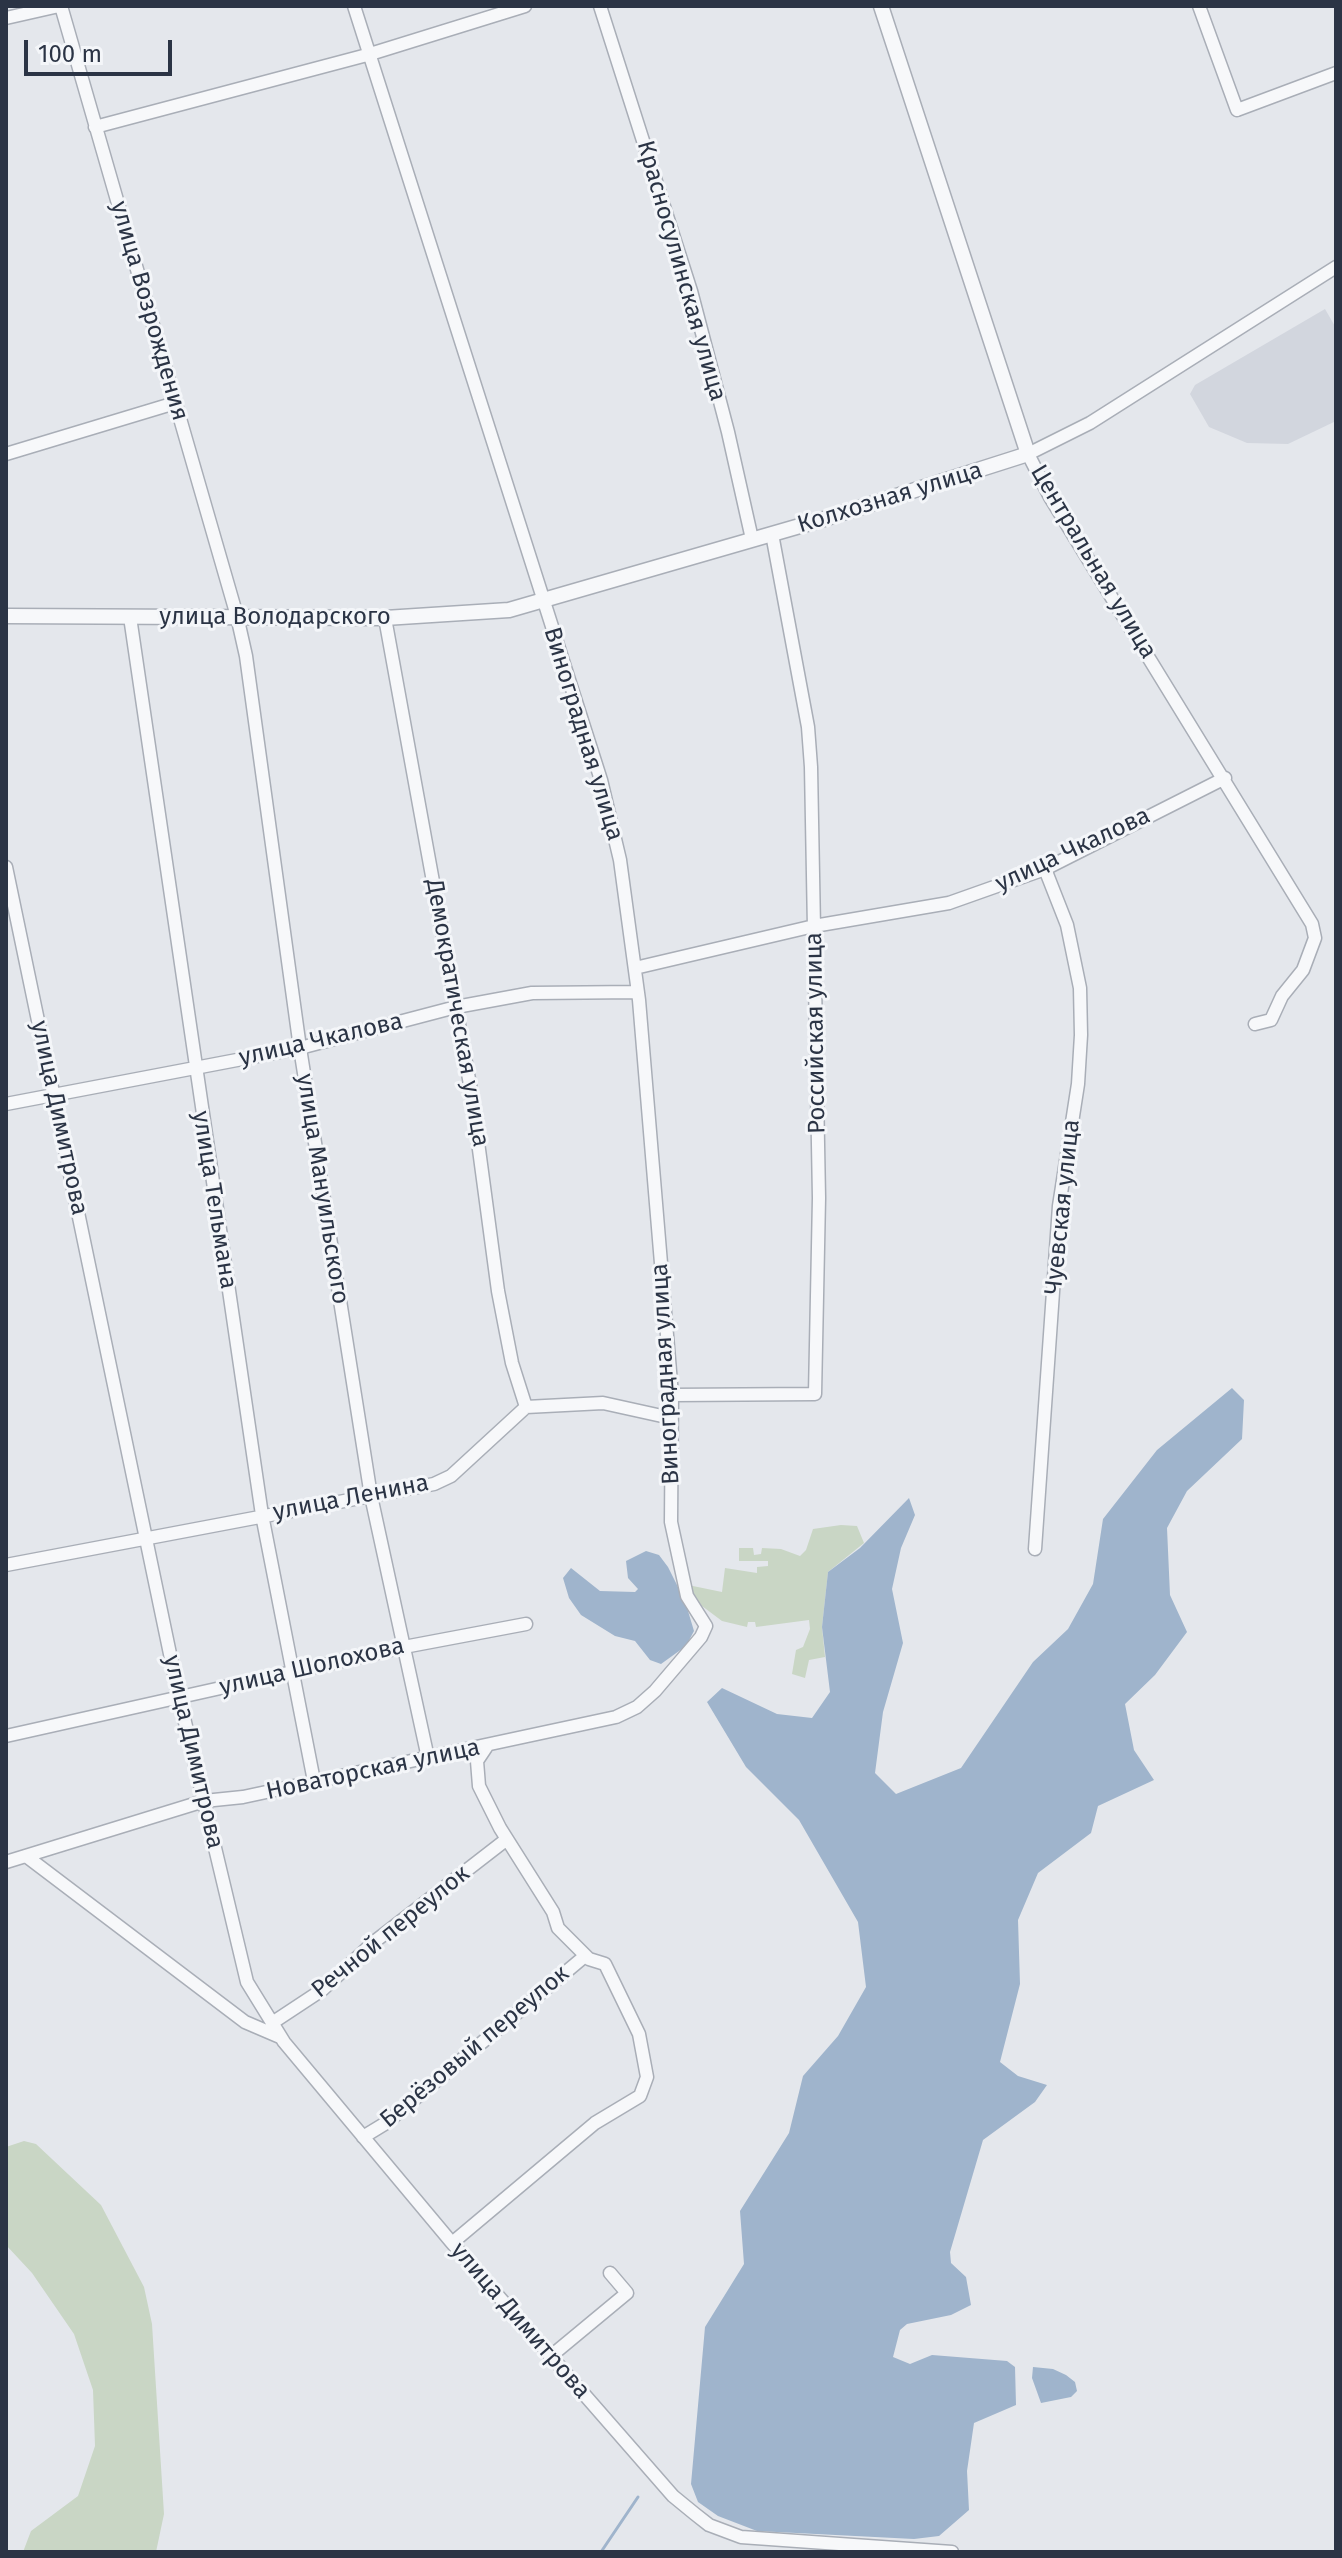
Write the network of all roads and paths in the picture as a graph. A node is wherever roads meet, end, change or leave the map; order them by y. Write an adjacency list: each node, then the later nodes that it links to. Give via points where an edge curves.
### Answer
1 (60, 6): 7 (street); 10 (street, улица Возрождения)
2 (354, 6): 8 (street, Виноградная улица)
3 (525, 6): 8 (street)
4 (600, 6): 16 (street, Красносулинская улица, via 691,291)
5 (881, 6): 14 (street, Центральная улица)
6 (1199, 6): 9 (street, via 1237,110)
7 (6, 18)
8 (367, 55): 10 (street); 17 (street, Виноградная улица)
9 (1336, 73)
10 (95, 127): 12 (street, улица Возрождения)
11 (1336, 267): 14 (street, Колхозная улица, via 1090,423)
12 (175, 403): 13 (street); 19 (street, улица Возрождения)
13 (6, 454)
14 (1028, 454): 15 (street, Колхозная улица); 22 (street, Центральная улица)
15 (772, 534): 16 (street, Колхозная улица); 25 (street, Российская улица, via 808,727)
16 (752, 539): 17 (street, Колхозная улица)
17 (543, 603): 21 (street, улица Володарского, via 484,613); 26 (street, Виноградная улица, via 601,780 620,860)
18 (6, 616): 20 (street, улица Володарского)
19 (237, 616): 20 (street, улица Володарского); 21 (street, улица Володарского); 30 (street, улица Мануильского)
20 (130, 617): 31 (street, улица Тельмана)
21 (385, 618): 28 (street, Демократическая улица)
22 (1225, 778): 24 (street, улица Чкалова); 29 (street, Центральная улица, via 1315,932 1303,970 1271,1020)
23 (6, 867): 32 (street, улица Димитрова)
24 (1045, 869): 25 (street, улица Чкалова, via 949,903); 40 (street, Чуевская улица, via 1067,925 1080,988 1081,1035 1059,1206)
25 (814, 926): 26 (street, улица Чкалова); 34 (street, Российская улица, via 819,1198 815,1394)
26 (635, 968): 27 (street, Виноградная улица)
27 (638, 992): 28 (street, улица Чкалова, via 532,993); 34 (street, Виноградная улица)
28 (456, 1007): 30 (street, улица Чкалова); 35 (street, Демократическая улица, via 498,1291)
29 (1255, 1024)
30 (300, 1048): 31 (street, улица Чкалова); 37 (street, улица Мануильского)
31 (194, 1069): 32 (street, улица Чкалова); 38 (street, улица Тельмана)
32 (54, 1095): 33 (street, улица Чкалова); 39 (street, улица Димитрова)
33 (6, 1104)
34 (672, 1395): 36 (street, Виноградная улица)
35 (526, 1407): 36 (street, via 603,1403); 37 (street, улица Ленина, via 451,1476)
36 (671, 1418): 43 (street, Виноградная улица, via 674,1546 687,1596)
37 (371, 1496): 38 (street, улица Ленина); 44 (street, улица Мануильского)
38 (262, 1515): 39 (street, улица Ленина); 45 (street, улица Тельмана)
39 (148, 1537): 41 (street, улица Ленина); 46 (street, улица Димитрова)
40 (1035, 1549)
41 (6, 1565)
42 (526, 1624): 44 (street, улица Шолохова)
43 (706, 1626): 48 (street, Новаторская улица, via 637,1707 616,1717)
44 (404, 1647): 45 (street, улица Шолохова); 49 (street, улица Мануильского)
45 (293, 1673): 46 (street, улица Шолохова); 50 (street, улица Тельмана)
46 (179, 1697): 47 (street, улица Шолохова); 51 (street, улица Димитрова)
47 (6, 1736)
48 (487, 1746): 49 (street, Новаторская улица); 52 (street, via 477,1761 479,1786)
49 (428, 1758): 50 (street, Новаторская улица)
50 (314, 1781): 51 (street, Новаторская улица)
51 (204, 1801): 53 (street, Новаторская улица); 56 (street, улица Димитрова, via 247,1982)
52 (507, 1839): 55 (street, via 558,1928); 56 (street, Речной переулок, via 374,1942 322,1990)
53 (26, 1856): 54 (street, Новаторская улица); 57 (street, via 245,2022)
54 (6, 1862)
55 (585, 1956): 58 (street, Берёзовый переулок); 59 (street, via 605,1964 639,2034 647,2077 640,2096 595,2123)
56 (272, 2023): 57 (street, улица Димитрова)
57 (280, 2037): 58 (street, улица Димитрова)
58 (363, 2137): 59 (street, улица Димитрова)
59 (452, 2243): 61 (street, улица Димитрова)
60 (610, 2273): 61 (street, via 627,2293)
61 (551, 2356): 62 (street, улица Димитрова, via 673,2496 709,2525 741,2537)
62 (952, 2552)

